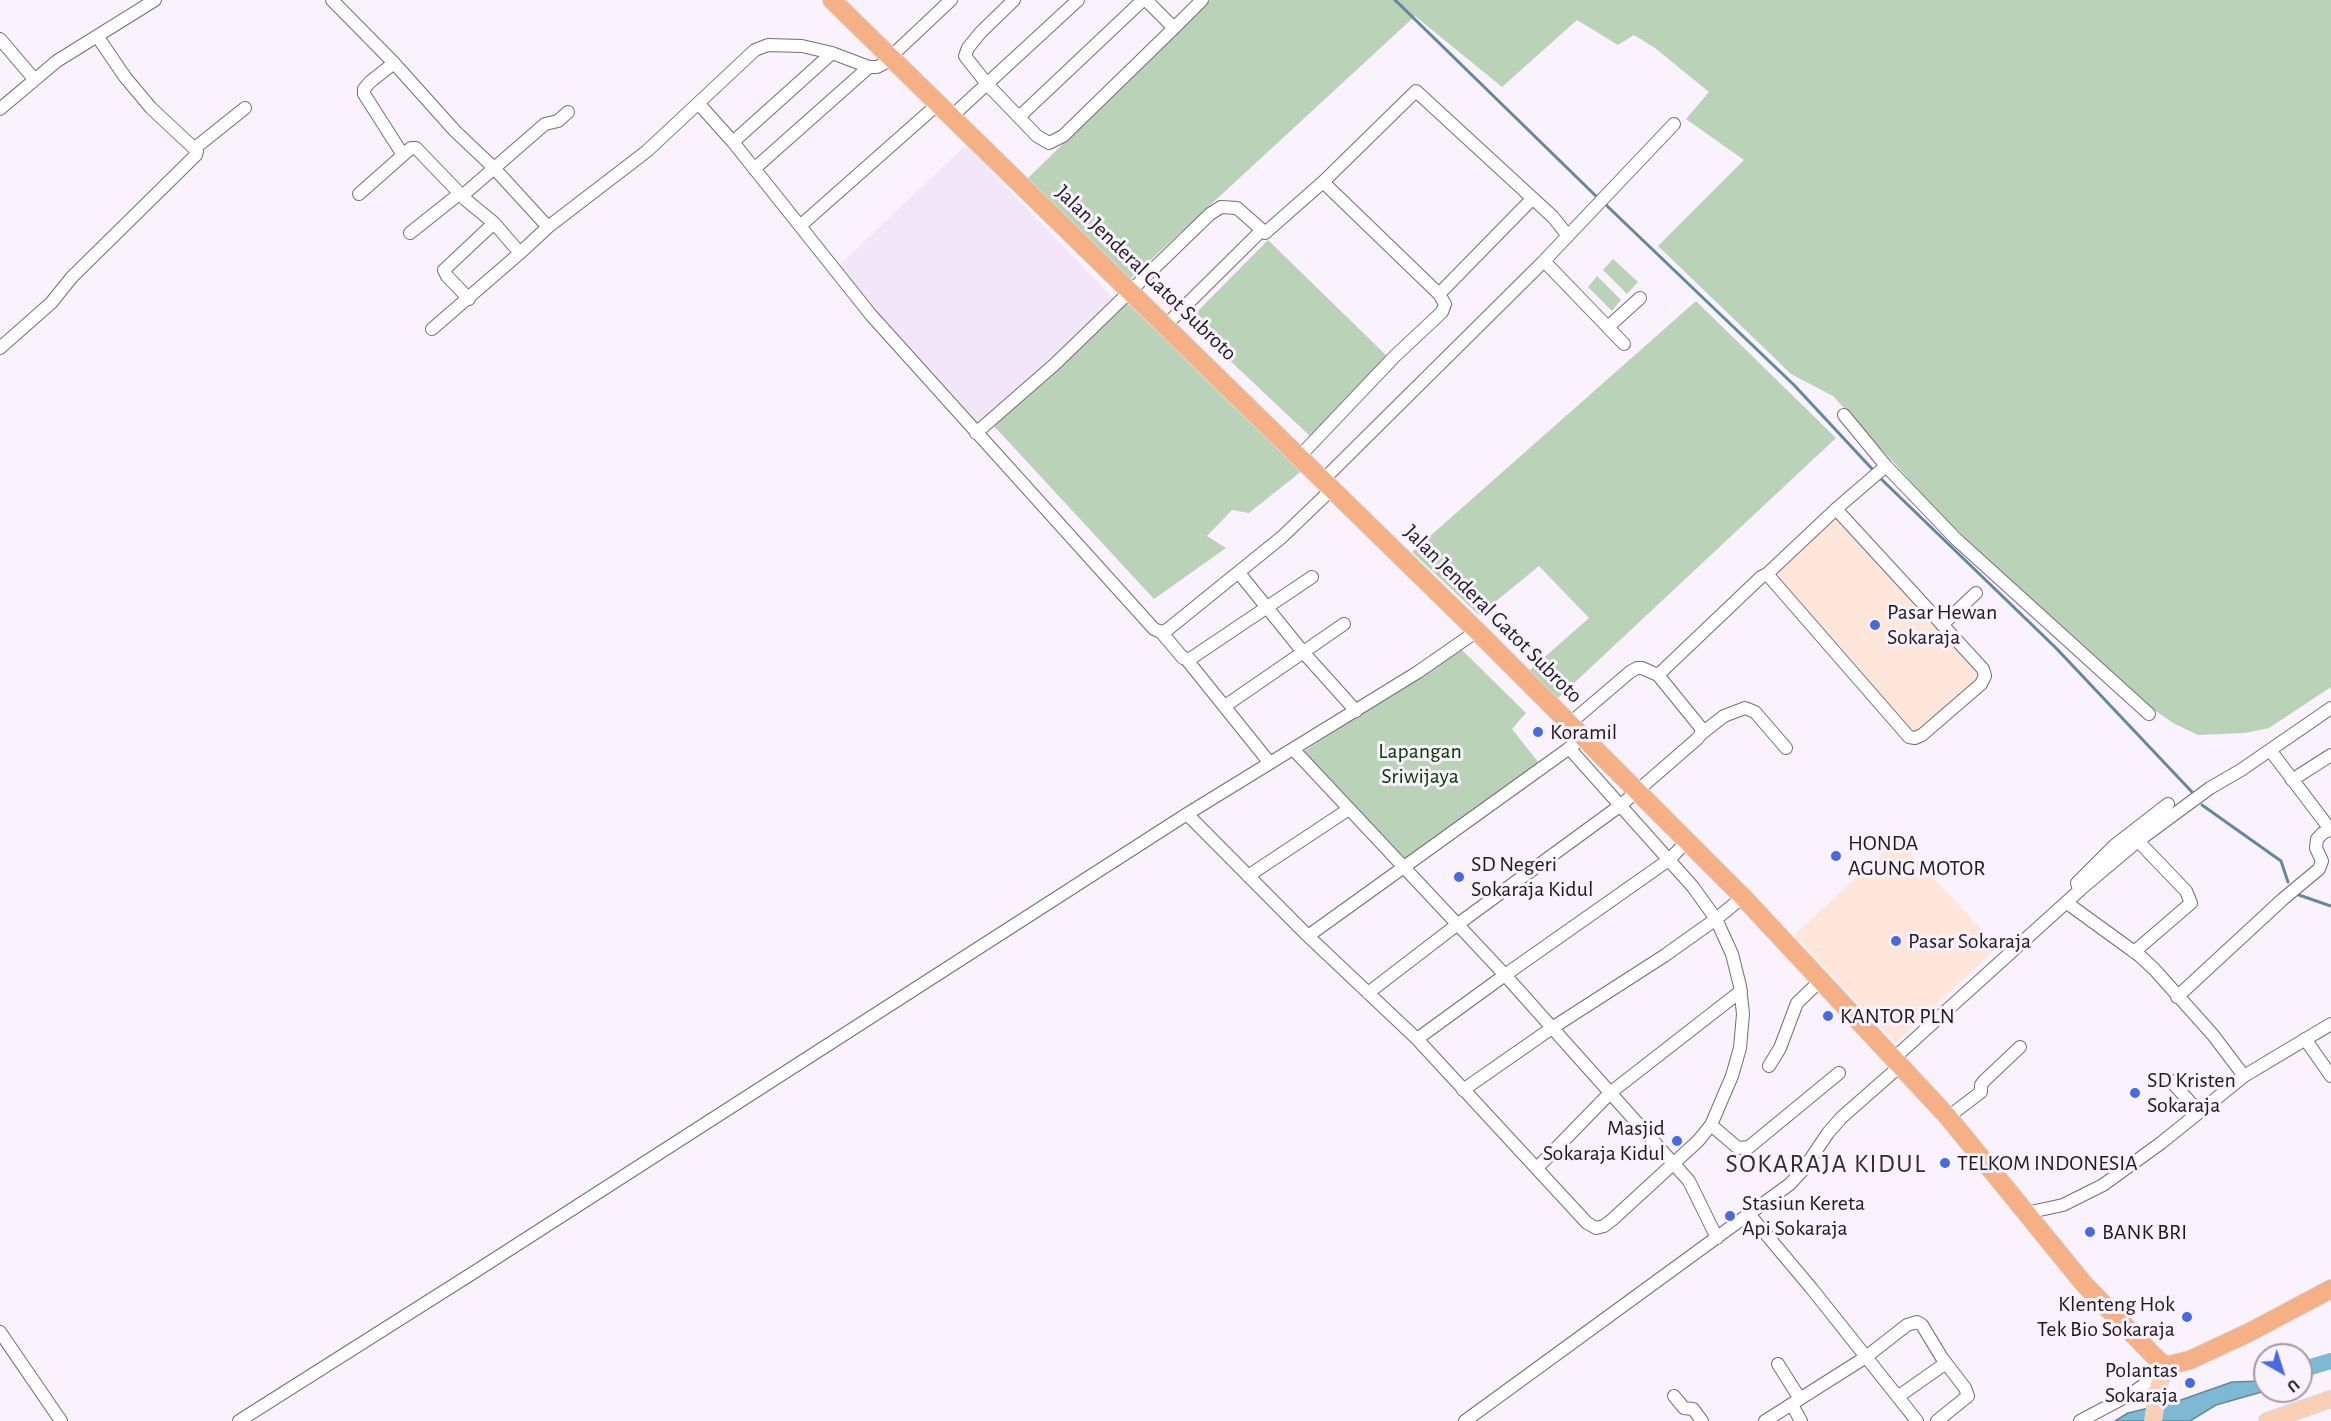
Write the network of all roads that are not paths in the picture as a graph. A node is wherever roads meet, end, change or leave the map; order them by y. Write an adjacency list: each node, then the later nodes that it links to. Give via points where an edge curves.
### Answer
1 (155, 0): 10 (street)
2 (332, 0): 14 (street)
3 (832, 0): 13 (highway, Jalan Jenderal Gatot Subroto)
4 (951, 0): 13 (street)
5 (1014, 0): 17 (street, via 967,51 966,58)
6 (1078, 0): 17 (street)
7 (1145, 0): 9 (street); 24 (street)
8 (1202, 0): 9 (street)
9 (1174, 28): 24 (street, via 1055,141 1044,142)
10 (97, 36): 16 (street); 27 (street, via 151,108)
11 (0, 39): 16 (street)
12 (832, 53): 15 (street); 18 (street, via 802,46 768,45 755,50); 26 (street)
13 (891, 57): 15 (street, via 883,64); 19 (highway, Jalan Jenderal Gatot Subroto)
14 (394, 63): 28 (street, via 364,88 364,94); 29 (street)
15 (869, 67): 30 (street)
16 (34, 79): 21 (street)
17 (987, 84): 23 (street); 24 (street)
18 (699, 104): 26 (street); 37 (street, via 647,152)
19 (938, 104): 23 (highway, Jalan Jenderal Gatot Subroto); 36 (street)
20 (245, 108): 27 (street)
21 (0, 109)
22 (568, 112): 29 (street, via 558,121 545,124)
23 (951, 117): 43 (highway, Jalan Jenderal Gatot Subroto)
24 (1019, 117)
25 (1674, 124): 40 (street)
26 (733, 142): 30 (street)
27 (195, 148): 51 (street, via 196,155 95,252 51,303)
28 (403, 155): 32 (street); 33 (street, via 416,148)
29 (494, 168): 33 (street); 37 (street)
30 (754, 169): 36 (street)
31 (1323, 182): 34 (street, via 1416,91); 38 (street, via 1265,233); 44 (street)
32 (358, 194)
33 (460, 195): 35 (street); 39 (street)
34 (1532, 199): 40 (street); 44 (street)
35 (494, 224): 41 (street); 46 (street, via 444,270)
36 (800, 226): 53 (street, via 871,315)
37 (548, 227): 41 (street)
38 (1262, 230): 43 (street, via 1237,208 1221,207); 47 (street)
39 (410, 233)
40 (1568, 236): 42 (street)
41 (520, 253): 46 (street)
42 (1544, 261): 48 (street); 56 (street)
43 (1129, 290): 47 (highway, Jalan Jenderal Gatot Subroto); 53 (street, via 1055,364)
44 (1439, 294): 54 (street, via 1445,304 1442,312)
45 (1640, 298): 48 (street)
46 (469, 299): 49 (street)
47 (1166, 325): 54 (highway, Jalan Jenderal Gatot Subroto)
48 (1608, 327): 50 (street)
49 (432, 329)
50 (1624, 344)
51 (0, 348)
52 (1844, 415): 55 (street)
53 (976, 433): 66 (street, via 1154,629)
54 (1299, 457): 56 (highway, Jalan Jenderal Gatot Subroto)
55 (1883, 469): 57 (street); 73 (street)
56 (1328, 485): 58 (street, via 1282,537); 65 (highway, Jalan Jenderal Gatot Subroto)
57 (1836, 509): 59 (street); 64 (street)
58 (1239, 573): 62 (street); 66 (street)
59 (1767, 574): 64 (street, via 1909,737 1922,735 1981,684 1985,676); 69 (street)
60 (1311, 577): 62 (street)
61 (1976, 593): 64 (street)
62 (1267, 608): 67 (street); 68 (street)
63 (1344, 624): 67 (street)
64 (1942, 625)
65 (1477, 631): 72 (street); 74 (highway, Jalan Jenderal Gatot Subroto)
66 (1161, 632): 68 (street)
67 (1303, 652): 70 (street); 72 (street)
68 (1187, 660): 70 (street)
69 (1658, 675): 74 (street, via 1637,668); 75 (street, via 1696,721)
70 (1225, 706): 81 (street)
71 (2331, 708): 79 (street)
72 (1356, 711): 78 (street)
73 (2149, 714)
74 (1569, 724): 76 (highway, Jalan Jenderal Gatot Subroto)
75 (1701, 734): 77 (street, via 1724,716 1745,708 1755,712); 83 (street)
76 (1576, 742): 83 (highway, Jalan Jenderal Gatot Subroto); 85 (street); 92 (street)
77 (1786, 748)
78 (1293, 749): 81 (street); 86 (street)
79 (2270, 750): 82 (street); 90 (street)
80 (2331, 755): 82 (street)
81 (1269, 762): 87 (street)
82 (2292, 780): 88 (street)
83 (1637, 792): 85 (street); 89 (highway, Jalan Jenderal Gatot Subroto)
84 (2168, 804): 94 (street, via 2115,845 2077,883)
85 (1621, 805): 91 (street); 98 (street)
86 (1349, 809): 92 (street); 93 (street)
87 (1187, 814): 93 (street); 138 (street)
88 (2330, 829): 105 (street, via 2317,839 2322,861 2319,869)
89 (1687, 841): 91 (street); 95 (highway, Jalan Jenderal Gatot Subroto)
90 (2138, 841): 94 (street); 100 (street, via 2186,891 2191,903)
91 (1670, 859): 97 (street); 101 (street)
92 (1405, 867): 98 (street); 99 (street)
93 (1248, 876): 99 (street)
94 (2081, 889): 96 (street)
95 (1743, 897): 97 (street); 102 (highway, Jalan Jenderal Gatot Subroto)
96 (2067, 903): 100 (street); 111 (street)
97 (1716, 919): 103 (street, via 1732,954); 107 (street)
98 (1458, 924): 101 (street); 104 (street)
99 (1308, 936): 104 (street)
100 (2134, 952): 105 (street)
101 (1504, 975): 107 (street); 108 (street)
102 (1821, 980): 111 (highway, Jalan Jenderal Gatot Subroto); 112 (street, via 1797,1003)
103 (1741, 991): 118 (street); 121 (street, via 1740,1048)
104 (1368, 993): 108 (street)
105 (2177, 997): 114 (street)
106 (2331, 1024): 109 (street)
107 (1552, 1028): 117 (street); 118 (street)
108 (1417, 1039): 117 (street)
109 (2305, 1039): 114 (street); 115 (street)
110 (2020, 1047): 120 (street, via 1984,1081 1981,1092)
111 (1896, 1062): 120 (highway, Jalan Jenderal Gatot Subroto); 125 (street, via 1828,1133 1803,1170)
112 (1769, 1066)
113 (1839, 1074): 121 (street, via 1749,1147 1738,1148)
114 (2244, 1076): 119 (street)
115 (2331, 1076)
116 (2170, 1080): 119 (street)
117 (1463, 1090): 123 (street)
118 (1610, 1093): 122 (street); 123 (street)
119 (2199, 1112): 124 (street, via 2103,1185 2063,1205)
120 (1948, 1117): 124 (highway, Jalan Jenderal Gatot Subroto)
121 (1711, 1125): 122 (street)
122 (1673, 1163): 123 (street, via 1613,1219 1596,1227 1587,1223); 126 (street, via 1689,1181)
123 (1537, 1168)
124 (2026, 1213): 132 (highway, Jalan Jenderal Gatot Subroto)
125 (1749, 1214): 126 (street); 129 (street)
126 (1717, 1238): 139 (street)
127 (2331, 1289): 132 (highway, via 2248,1334)
128 (0, 1332): 137 (street)
129 (1866, 1357): 130 (street, via 1907,1325 1917,1322); 134 (street); 136 (street)
130 (1946, 1363): 134 (street); 144 (street, via 1968,1396)
131 (1778, 1364): 136 (street)
132 (2163, 1373): 145 (street); 146 (main road)
133 (1674, 1396): 140 (street)
134 (1899, 1396): 143 (street)
135 (2331, 1399): 147 (main road)
136 (1796, 1402): 141 (street); 142 (street)
137 (61, 1421)
138 (239, 1421)
139 (1465, 1421)
140 (1702, 1421)
141 (1765, 1421)
142 (1801, 1421)
143 (1917, 1421)
144 (1937, 1421)
145 (2080, 1421)
146 (2153, 1421)
147 (2267, 1421)

